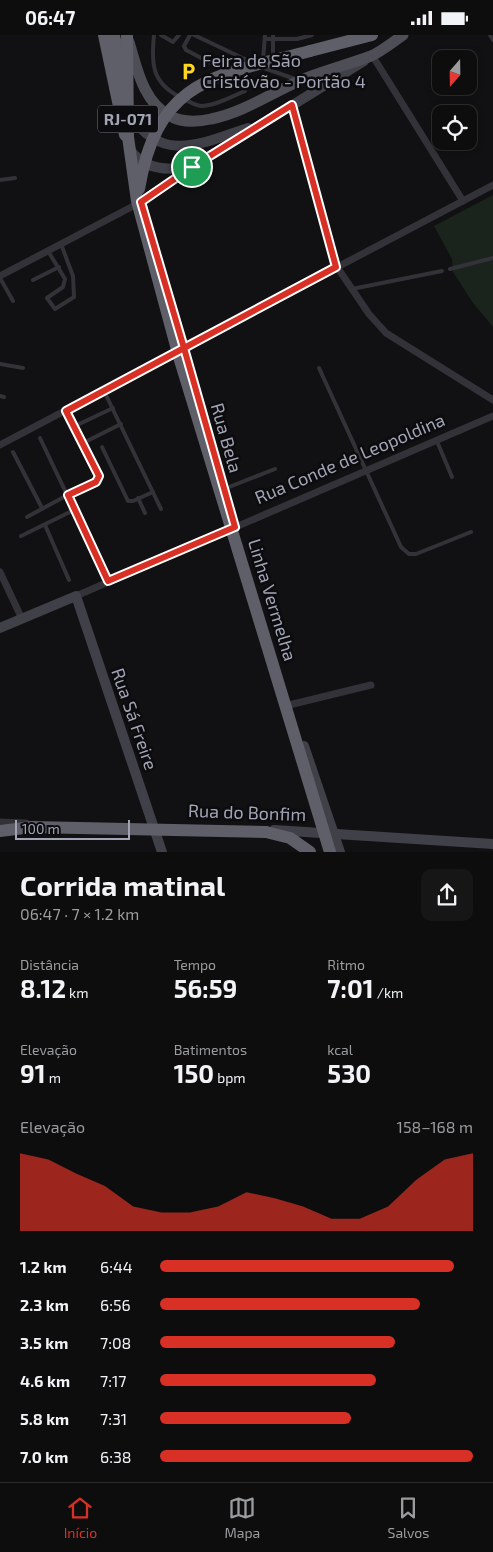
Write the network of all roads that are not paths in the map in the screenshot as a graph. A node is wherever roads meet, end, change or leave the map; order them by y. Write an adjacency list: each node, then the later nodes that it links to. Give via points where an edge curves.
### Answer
1 (99, 35): 27 (street, via 119,127 132,153 156,168)
2 (104, 35): 26 (highway)
3 (114, 35): 24 (highway)
4 (126, 35): 22 (main road, via 149,96 157,107 181,120 194,122 220,117); 26 (highway, Linha Vermelha / RJ-071, bridge); 32 (highway, Linha Vermelha / RJ-071, bridge, via 128,137)
5 (154, 35): 8 (lane, via 153,54 158,81 166,90 202,106 245,91 245,82 186,50 184,46)
6 (162, 35): 7 (lane, via 173,42)
7 (179, 35)
8 (190, 35)
9 (194, 35): 17 (lane)
10 (206, 35): 17 (lane)
11 (312, 35): 16 (lane, via 297,39)
12 (372, 35): 32 (highway, bridge, via 217,77 183,96 155,132 142,171)
13 (403, 35): 19 (main road)
14 (490, 35): 18 (lane)
15 (265, 37): 16 (lane); 20 (lane)
16 (273, 37): 21 (lane)
17 (204, 40): 20 (lane)
18 (493, 40)
19 (372, 55): 22 (main road); 23 (street); 31 (street)
20 (263, 67): 21 (lane)
21 (273, 71): 22 (lane)
22 (299, 81)
23 (292, 105): 25 (street); 37 (street)
24 (130, 114): 25 (street, via 148,137 186,147)
25 (264, 122): 27 (street)
26 (125, 137): 96 (highway, Linha Vermelha / RJ-071, bridge, via 134,202 174,350)
27 (192, 167): 32 (street)
28 (16, 178): 29 (lane)
29 (0, 180)
30 (493, 185): 31 (street)
31 (463, 201): 37 (street)
32 (139, 202): 33 (street); 44 (street, Rua Bela); 97 (highway, Linha Vermelha / RJ-071, bridge, via 180,357)
33 (61, 244): 34 (street); 36 (lane, via 72,270 74,297 54,309 47,298 65,285 65,276)
34 (48, 251): 36 (lane); 40 (street)
35 (493, 258): 38 (lane)
36 (59, 267): 41 (lane)
37 (336, 267): 42 (street); 44 (street)
38 (450, 269)
39 (442, 271): 42 (lane)
40 (0, 277): 43 (lane)
41 (33, 280)
42 (352, 289): 49 (street, via 386,333)
43 (13, 301)
44 (184, 348): 48 (street); 64 (street, Rua Bela)
45 (0, 364): 46 (lane)
46 (23, 368)
47 (319, 368): 62 (lane)
48 (104, 391): 50 (lane); 51 (street)
49 (493, 399)
50 (113, 408): 53 (lane); 54 (lane)
51 (66, 411): 54 (lane); 58 (street)
52 (493, 416): 56 (street, Rua Conde de Leopoldina)
53 (121, 424): 57 (lane); 65 (lane)
54 (75, 426): 57 (lane)
55 (40, 438): 66 (lane)
56 (436, 439): 62 (street, Rua Conde de Leopoldina); 63 (lane)
57 (83, 443): 66 (lane, via 99,478)
58 (0, 445)
59 (102, 447): 67 (lane, via 128,501)
60 (13, 452): 68 (lane)
61 (275, 469): 64 (lane)
62 (367, 469): 74 (street, Rua Conde de Leopoldina); 75 (lane, via 401,547 409,554)
63 (452, 477)
64 (224, 489): 74 (street, Rua Bela)
65 (153, 492): 67 (lane); 69 (lane)
66 (68, 495): 68 (lane); 70 (lane)
67 (138, 499): 71 (lane)
68 (42, 508): 72 (lane)
69 (161, 509)
70 (74, 510): 73 (lane); 79 (lane)
71 (145, 513)
72 (27, 517)
73 (45, 525): 76 (lane); 78 (lane)
74 (235, 527): 79 (street, Rua Conde de Leopoldina); 86 (street, Rua Bela)
75 (471, 531)
76 (21, 537)
77 (0, 572): 81 (street)
78 (69, 580)
79 (108, 581): 82 (street, Rua Conde de Leopoldina)
80 (0, 588): 81 (street)
81 (8, 590): 83 (street)
82 (76, 596): 83 (street, Rua Conde de Leopoldina); 89 (street, Rua Sá Freire)
83 (22, 619): 84 (street, Rua Conde de Leopoldina)
84 (0, 628)
85 (371, 685): 86 (street)
86 (289, 705): 92 (street, Rua Bela)
87 (0, 822): 89 (street, Rua do Bonfim)
88 (0, 826): 90 (highway)
89 (154, 826): 92 (street, Rua do Bonfim); 94 (street, Rua Sá Freire)
90 (32, 827): 91 (highway); 95 (highway, bridge, via 266,832 290,838)
91 (0, 831)
92 (334, 833): 93 (street, Rua do Bonfim); 98 (street, Rua Bela)
93 (493, 844)
94 (162, 852)
95 (310, 852)
96 (324, 852)
97 (330, 852)
98 (340, 852)

